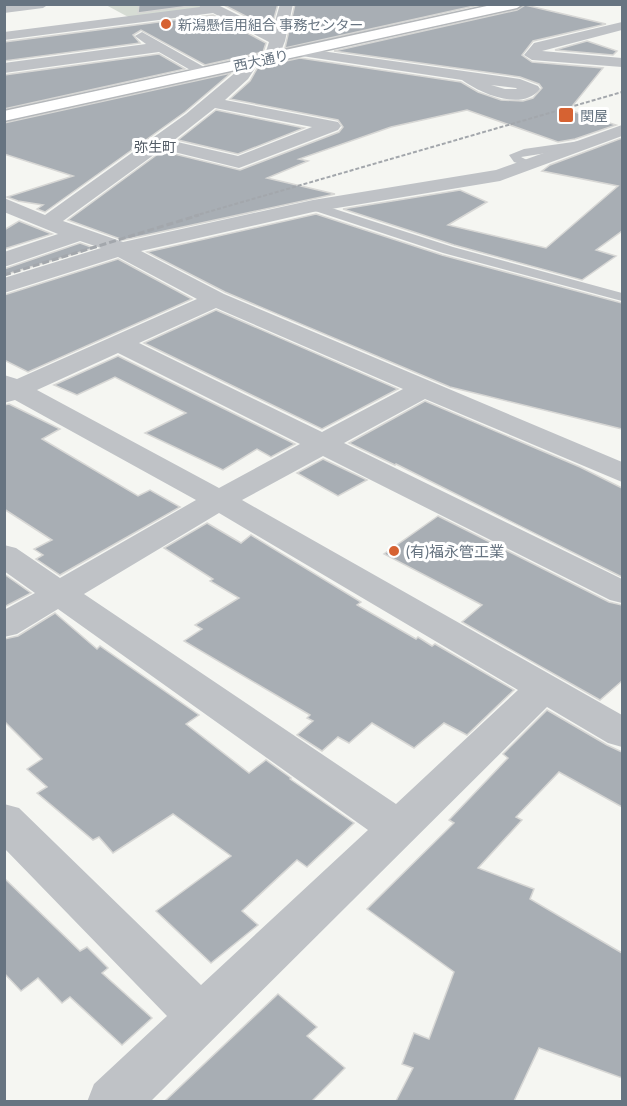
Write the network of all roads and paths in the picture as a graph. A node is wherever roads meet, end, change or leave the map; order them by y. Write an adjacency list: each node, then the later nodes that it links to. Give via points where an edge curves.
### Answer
1 (44, 4): 5 (street)
2 (517, 4): 12 (highway, 西大通り)
3 (291, 5): 10 (street)
4 (210, 7): 7 (street); 10 (street)
5 (4, 9)
6 (100, 10): 7 (street)
7 (118, 21): 9 (street); 11 (street)
8 (622, 26): 15 (street, via 539,46 532,55)
9 (4, 36)
10 (278, 40): 13 (street)
11 (160, 47): 16 (street); 17 (street)
12 (300, 52): 13 (highway, 西大通り); 18 (street)
13 (272, 58): 14 (highway, 西大通り)
14 (251, 62): 17 (highway, 西大通り); 19 (street, via 249,69)
15 (622, 63)
16 (4, 68)
17 (205, 72): 20 (highway, 西大通り)
18 (466, 76)
19 (212, 102): 22 (street); 22 (street, via 332,126 239,162)
20 (4, 116)
21 (622, 130): 24 (street, via 500,175)
22 (159, 143): 25 (street)
23 (4, 204): 25 (street)
24 (313, 206): 27 (street); 30 (lane, via 448,250)
25 (47, 223): 26 (street)
26 (78, 234): 27 (street); 28 (street)
27 (121, 249): 29 (street); 31 (street)
28 (4, 260)
29 (4, 286)
30 (622, 297)
31 (216, 299): 32 (street); 34 (street)
32 (118, 343): 33 (street); 35 (street)
33 (8, 389): 37 (street)
34 (423, 389): 35 (street); 36 (street)
35 (321, 444): 37 (street); 39 (street)
36 (622, 473)
37 (219, 500): 40 (street); 42 (street)
38 (4, 555): 40 (street)
39 (622, 592)
40 (60, 593): 41 (street); 45 (street)
41 (4, 626)
42 (543, 689): 43 (street); 45 (street)
43 (622, 733)
44 (4, 820): 46 (street)
45 (398, 828): 46 (street)
46 (200, 1017): 47 (street)
47 (113, 1101)

